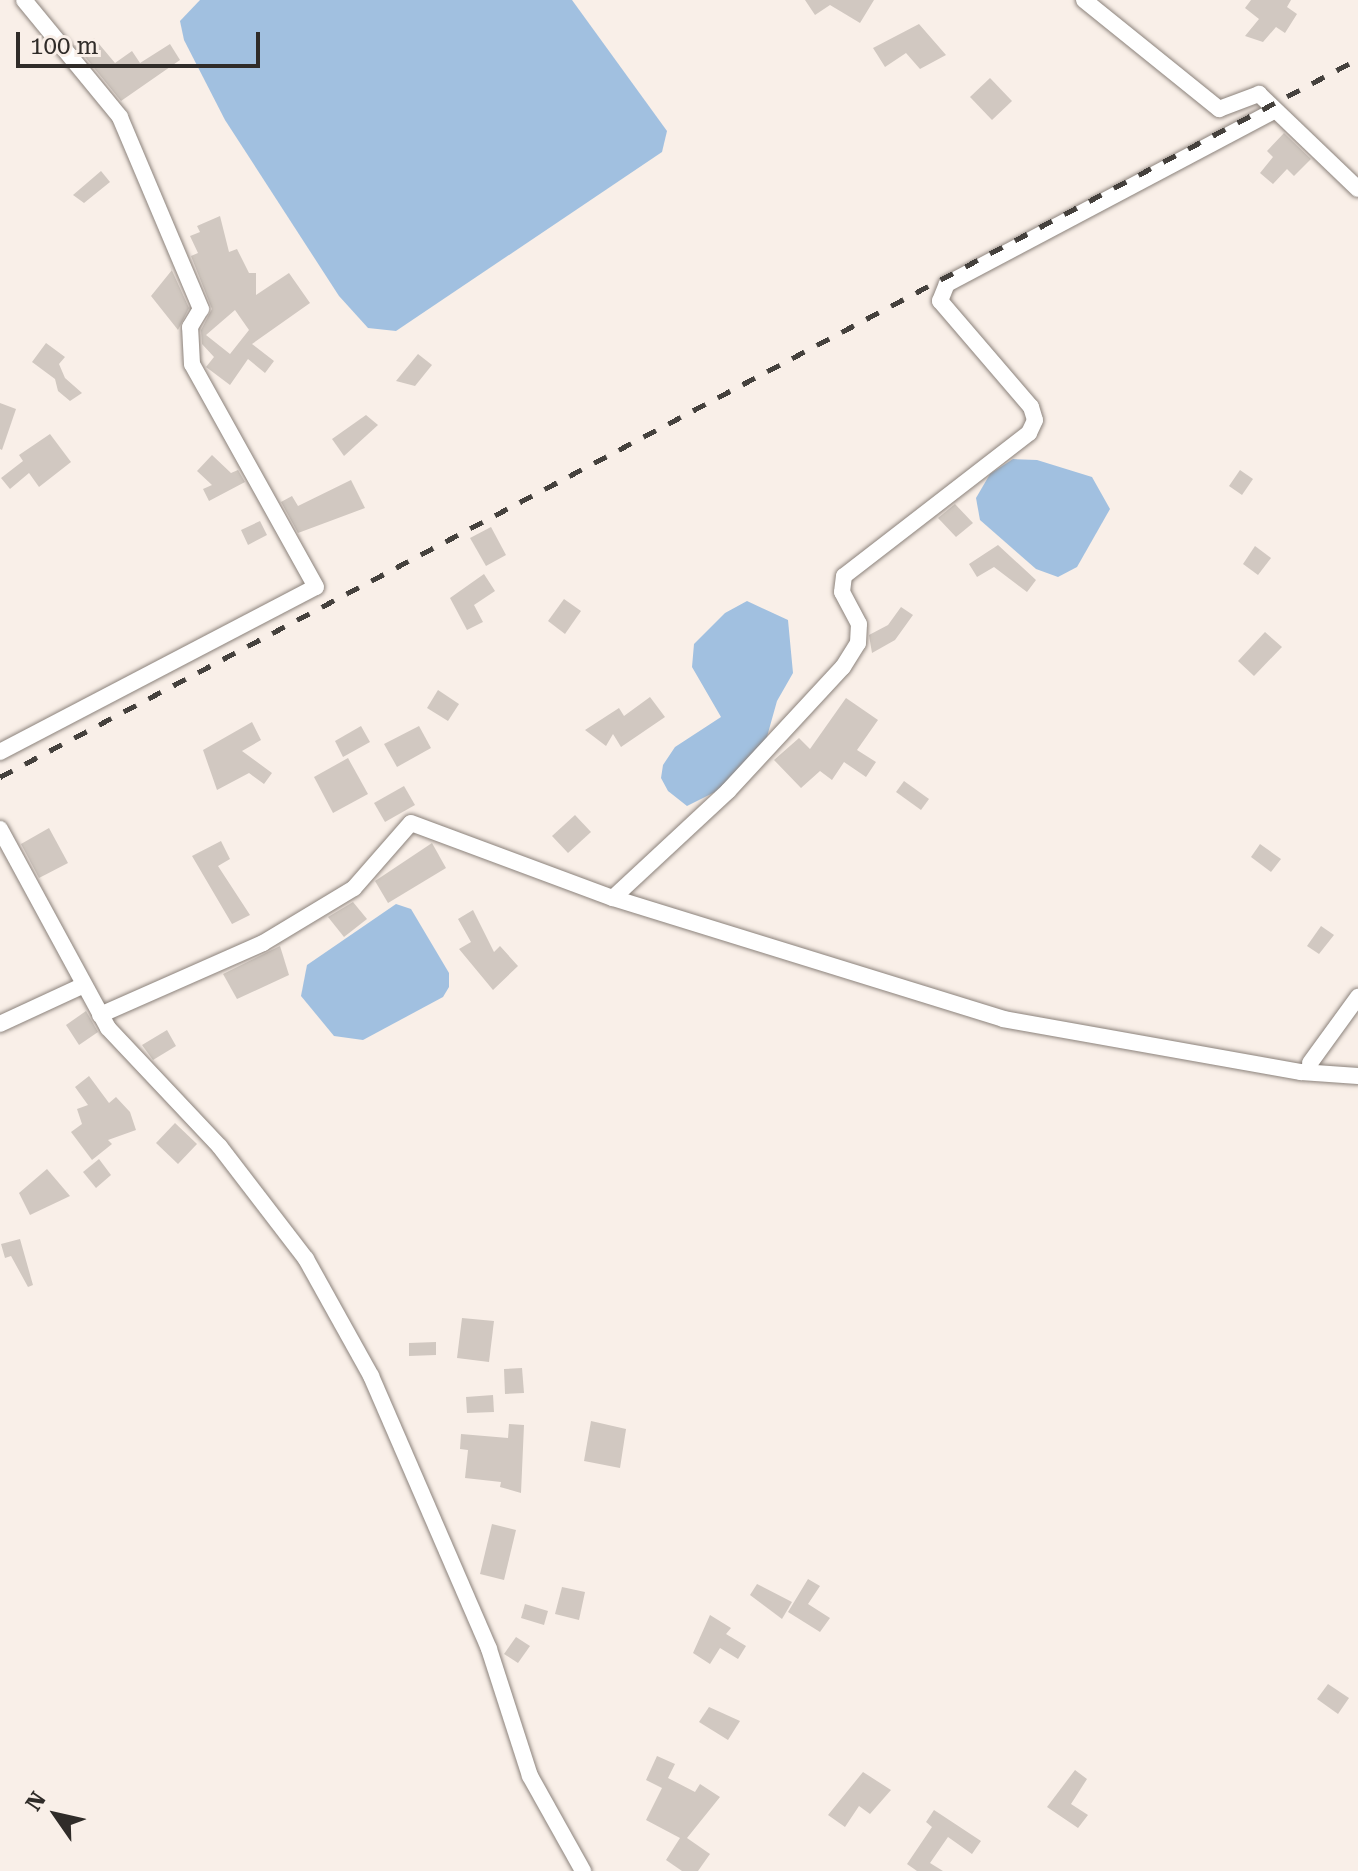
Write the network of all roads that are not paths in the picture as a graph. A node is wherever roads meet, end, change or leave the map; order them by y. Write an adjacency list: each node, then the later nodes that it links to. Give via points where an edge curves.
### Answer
1 (24, 0): 5 (street, via 120,117 201,309 190,327 192,364 316,587)
2 (1084, 0): 3 (street, via 1219,109 1253,94)
3 (1275, 110): 4 (street); 7 (street, via 947,284 940,301 1031,407 1035,420 1029,433 844,576 842,592 859,624 858,643 843,667 728,791)
4 (1358, 189)
5 (0, 752)
6 (0, 829): 8 (street)
7 (613, 898): 10 (street, via 411,823 341,896 263,943); 13 (street, via 1003,1019 1301,1072)
8 (82, 986): 10 (street); 11 (street)
9 (1358, 997): 12 (street)
10 (100, 1015): 14 (street, via 220,1147 306,1259 371,1376 489,1649 530,1776)
11 (0, 1024)
12 (1310, 1063)
13 (1358, 1076)
14 (583, 1871)

